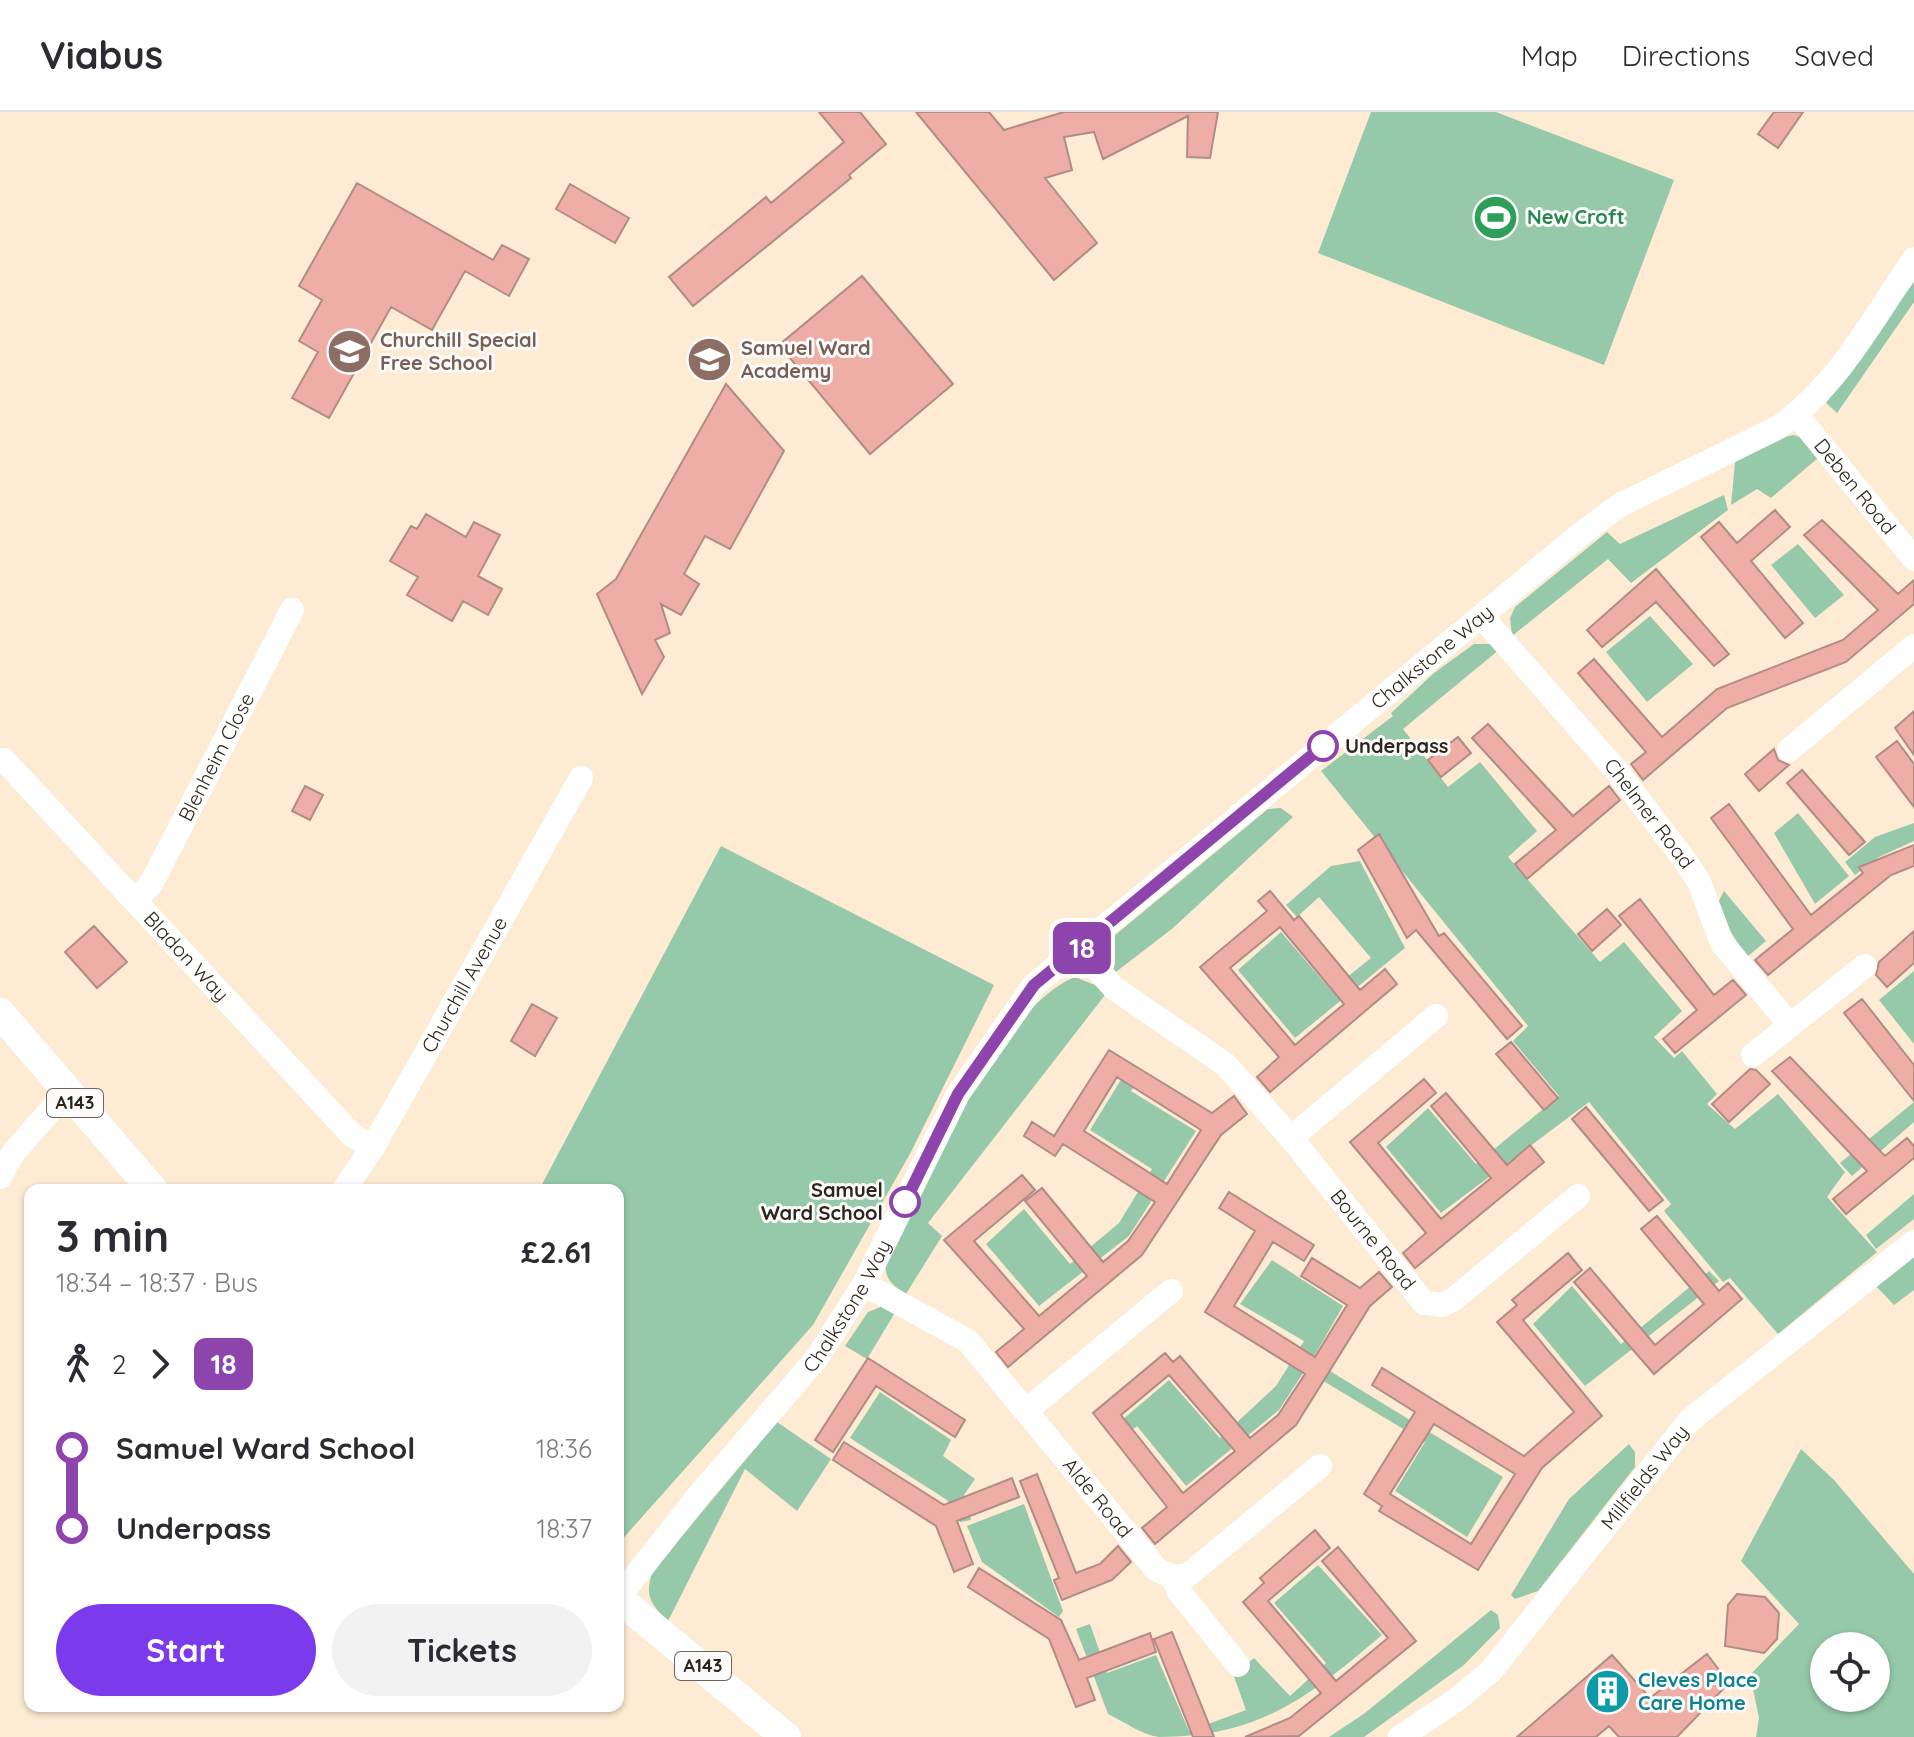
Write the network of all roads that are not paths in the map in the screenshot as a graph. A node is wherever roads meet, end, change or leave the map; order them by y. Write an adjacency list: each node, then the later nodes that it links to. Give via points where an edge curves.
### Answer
1 (1914, 259): 2 (street, Chalkstone Way, via 1826,386)
2 (1797, 415): 3 (street, Deben Road); 5 (street, Chalkstone Way, via 1620,505)
3 (1914, 559)
4 (292, 610): 10 (street, Blenheim Close, via 151,884)
5 (1482, 617): 11 (street, Chalkstone Way); 15 (street, Chelmer Road, via 1616,770 1687,863 1722,943)
6 (1914, 646): 7 (street)
7 (1789, 750)
8 (4, 760): 10 (street, Bladon Way)
9 (581, 778): 19 (street, Churchill Avenue)
10 (136, 899): 19 (street, Bladon Way, via 352,1135)
11 (1080, 949): 18 (street, Bourne Road, via 1114,988 1226,1065); 25 (street, Chalkstone Way, via 1034,985 976,1065)
12 (1865, 966): 15 (street)
13 (0, 1013): 17 (main road, A143)
14 (1436, 1016): 18 (street)
15 (1790, 1025): 16 (street)
16 (1753, 1055)
17 (66, 1093): 20 (street, via 13,1153); 21 (main road, A143)
18 (1291, 1138): 23 (street, Bourne Road, via 1424,1303 1442,1305 1454,1299)
19 (373, 1147): 22 (street, Churchill Avenue)
20 (0, 1177)
21 (148, 1184)
22 (348, 1184)
23 (1578, 1196)
24 (1914, 1242): 34 (street, Millfields Way, via 1690,1420 1491,1671)
25 (864, 1284): 27 (street, Alde Road, via 968,1341); 30 (street, Chalkstone Way, via 817,1358)
26 (1171, 1291): 27 (street)
27 (1027, 1410): 29 (street, Alde Road, via 1157,1570)
28 (1320, 1466): 29 (street, via 1188,1575)
29 (1174, 1577): 32 (street, Alde Road, via 1178,1590)
30 (624, 1590)
31 (624, 1603): 33 (main road, A143)
32 (1238, 1665)
33 (779, 1735)
34 (1400, 1737)

